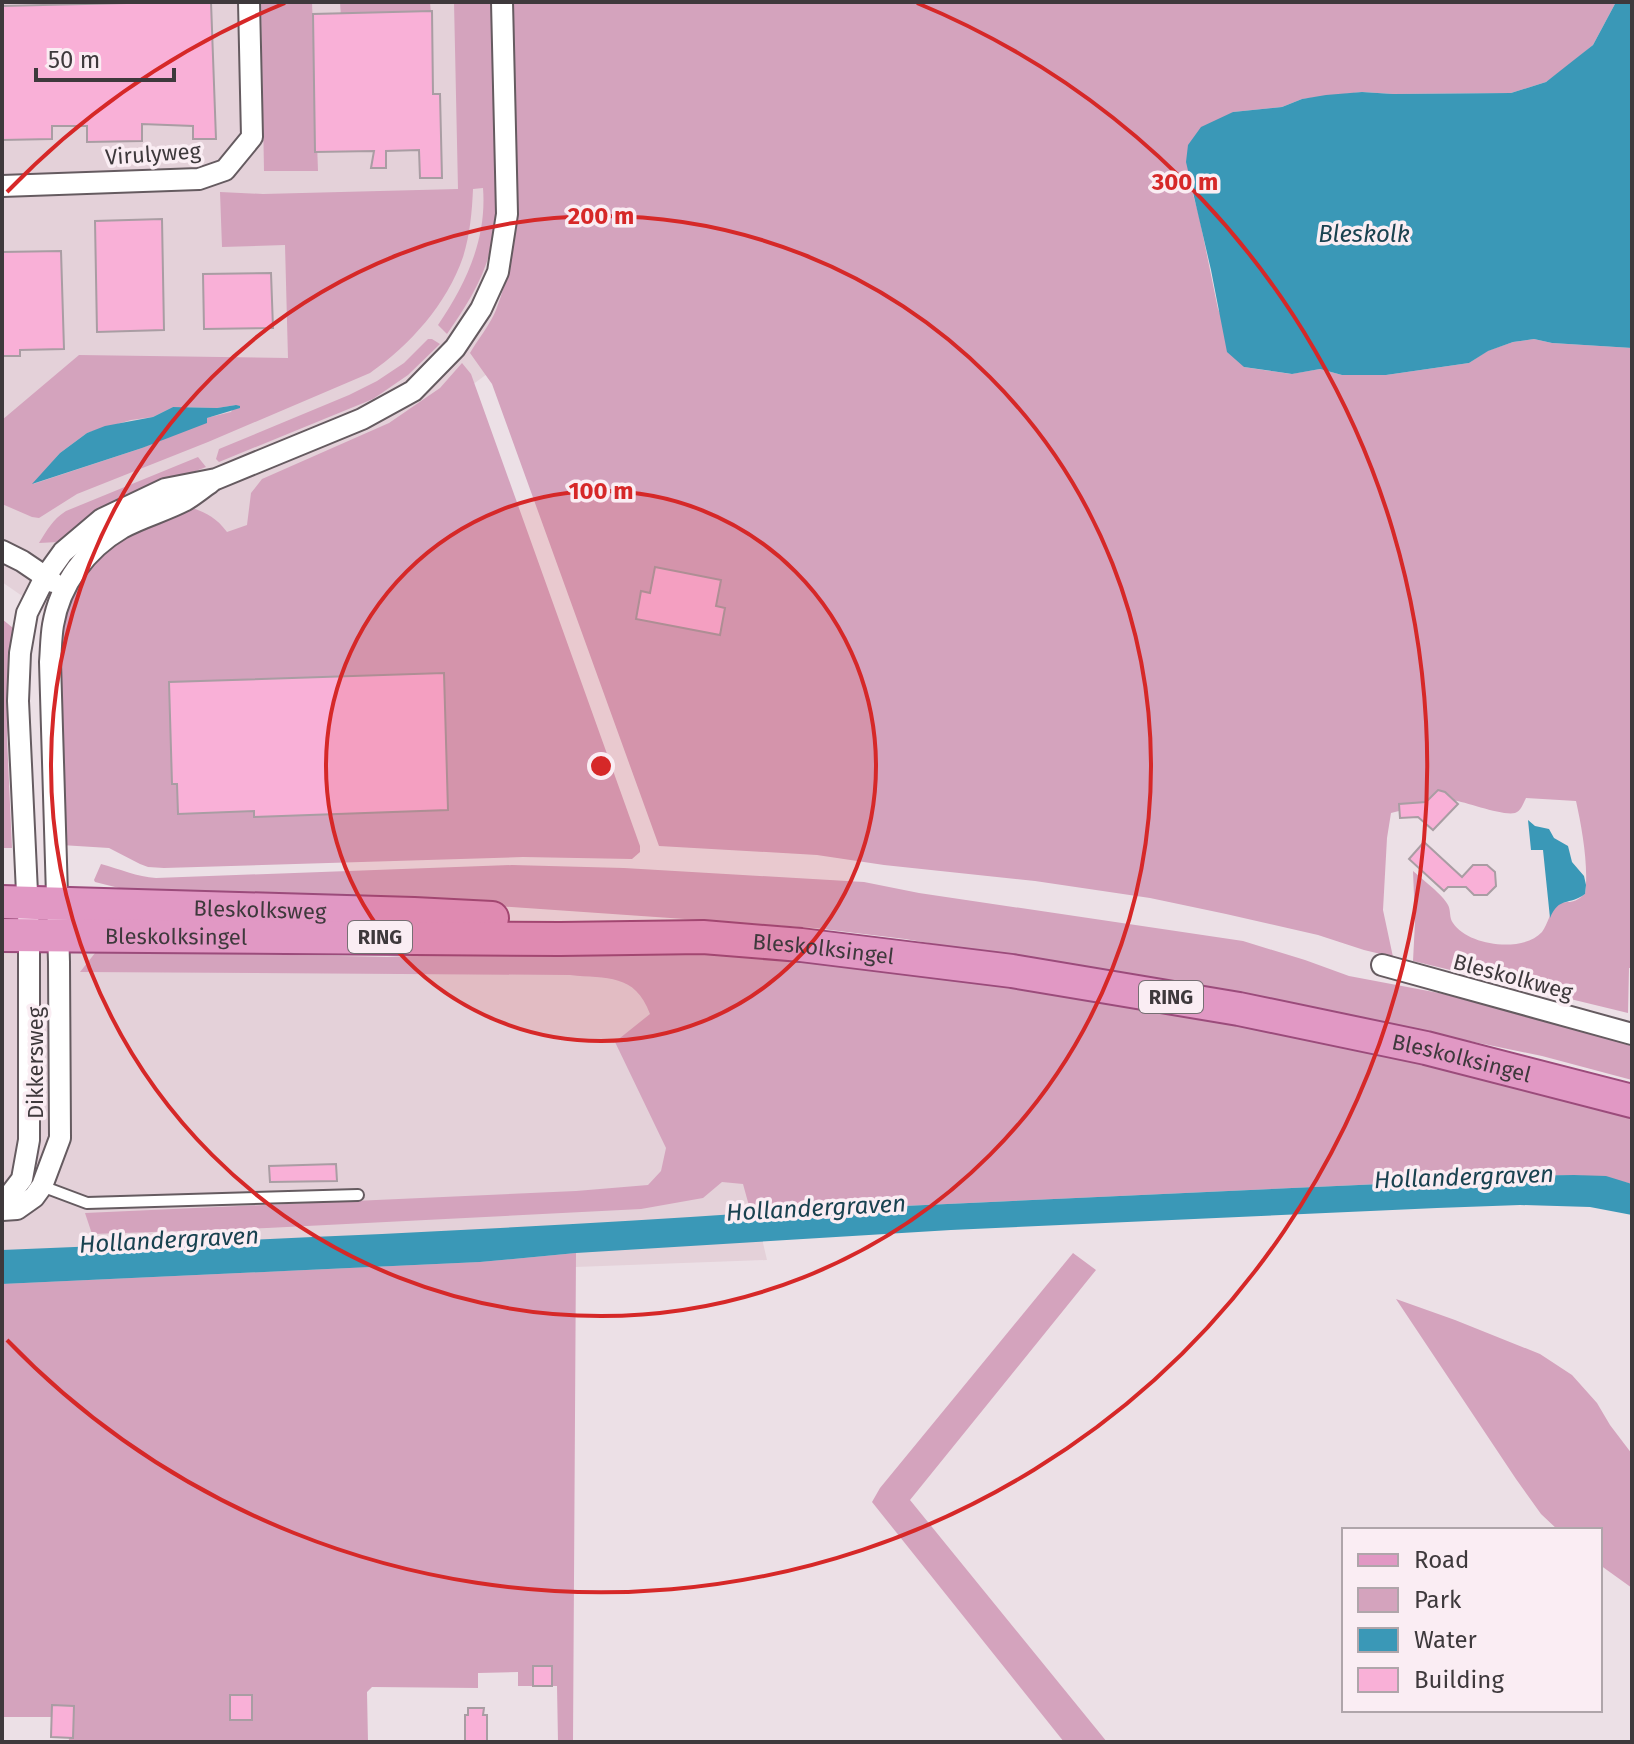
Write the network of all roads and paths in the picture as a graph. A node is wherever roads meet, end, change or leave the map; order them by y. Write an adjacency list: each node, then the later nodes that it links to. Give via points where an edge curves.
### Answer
1 (249, 2): 3 (street, Virulyweg, via 252,137 225,170 199,179)
2 (502, 2): 4 (street, via 507,214 498,272 481,309 455,348 407,395)
3 (2, 186)
4 (216, 479): 6 (street, via 165,489 102,519 63,552); 7 (street, via 99,543)
5 (2, 551): 6 (street)
6 (45, 577): 7 (street); 8 (street, via 27,613 20,653)
7 (64, 589): 8 (street, via 53,624)
8 (29, 918): 11 (main road, Bleskolksingel / RING, via 560,939 703,937 801,945 1182,999 1413,1045); 12 (street, Dikkersweg, via 29,1140); 13 (street, Dikkersweg, via 60,1138)
9 (1382, 965): 10 (street, Bleskolkweg)
10 (1632, 1034)
11 (1632, 1101)
12 (22, 1179): 13 (lane); 15 (street, Dikkersweg)
13 (42, 1186): 14 (lane, via 87,1203); 15 (street, Dikkersweg, via 17,1209)
14 (358, 1195)
15 (2, 1207)

